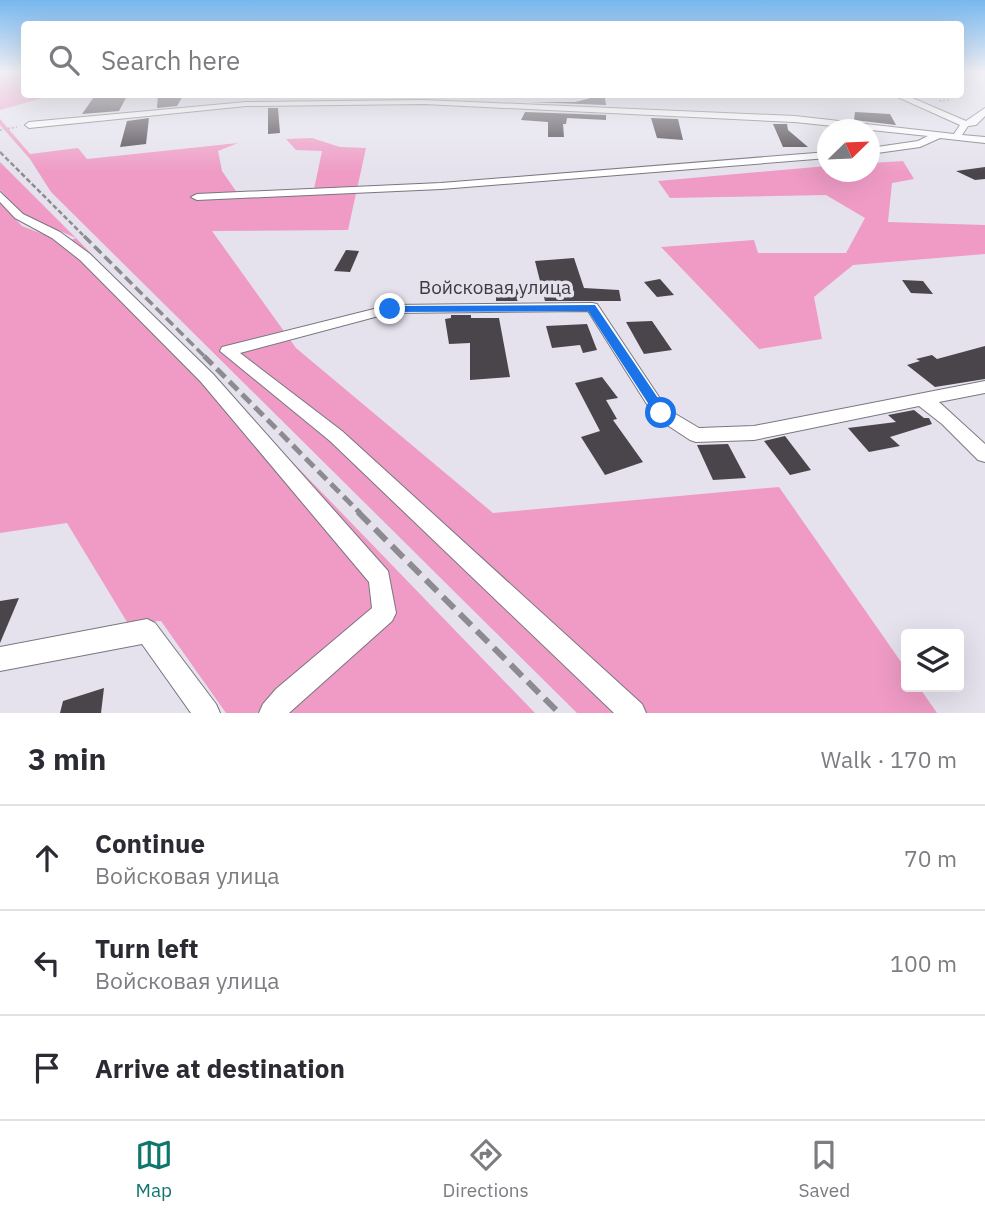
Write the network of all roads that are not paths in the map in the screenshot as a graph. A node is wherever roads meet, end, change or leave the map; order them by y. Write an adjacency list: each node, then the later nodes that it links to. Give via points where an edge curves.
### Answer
1 (224, 105): 6 (street)
2 (527, 105): 7 (street, via 614,106)
3 (921, 105): 5 (street)
4 (985, 111): 5 (street, via 973,123)
5 (965, 124): 8 (street)
6 (29, 125)
7 (941, 134): 8 (street); 10 (street, via 920,144)
8 (956, 137): 9 (street)
9 (985, 140)
10 (880, 150)
11 (817, 156): 13 (street, via 441,186)
12 (0, 195): 19 (street, via 19,216 56,234 85,257 197,369 380,578 384,613)
13 (197, 197)
14 (985, 387): 15 (street, Войсковая улица)
15 (924, 401): 16 (street); 20 (street, Войсковая улица, via 754,433 696,435 661,413 592,307 390,309 228,351 336,436)
16 (985, 455)
17 (0, 659): 18 (street, via 147,631)
18 (207, 713)
19 (272, 713)
20 (633, 713)

